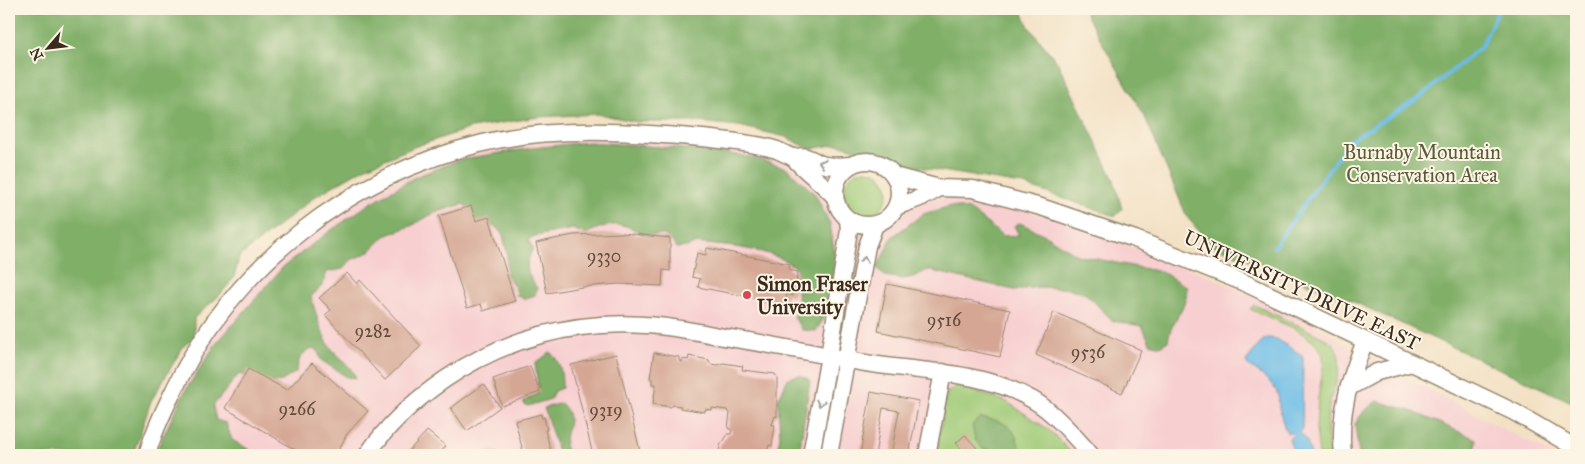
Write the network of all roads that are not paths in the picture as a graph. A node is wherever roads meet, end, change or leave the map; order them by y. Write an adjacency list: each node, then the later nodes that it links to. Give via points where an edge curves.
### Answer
1 (794, 157): 2 (street, one-way to 1, via 835,167 804,156); 5 (street); 16 (street, via 774,149 731,142 650,134 579,132 486,142 408,167 322,214 272,255 240,287 192,352)
2 (851, 165): 3 (street, via 860,161 879,163); 5 (street, via 838,178)
3 (894, 176): 4 (street, UNIVERSITY DRIVE EAST); 6 (street, via 899,197)
4 (939, 188): 6 (street, UNIVERSITY DRIVE EAST, via 933,194); 9 (street, UNIVERSITY DRIVE EAST, via 991,192 1089,223 1237,279)
5 (835, 197): 7 (street, via 837,206)
6 (896, 207): 8 (street, via 891,215)
7 (848, 220): 8 (street, via 866,226); 10 (street)
8 (875, 225): 11 (street, one-way to 8, via 867,246)
9 (1365, 341): 12 (street, UNIVERSITY DRIVE EAST); 14 (street)
10 (829, 356): 11 (street); 17 (street, via 648,325 562,329 496,350 462,368 422,396); 18 (street, one-way to 18)
11 (846, 359): 13 (street); 19 (street)
12 (1412, 363): 14 (street, via 1377,372); 15 (street, UNIVERSITY DRIVE EAST, via 1514,412)
13 (943, 372): 20 (street); 21 (street, via 982,379 1034,401)
14 (1348, 388): 22 (street, via 1343,416)
15 (1576, 448)
16 (147, 455)
17 (367, 455)
18 (810, 455)
19 (829, 455)
20 (927, 455)
21 (1091, 455)
22 (1343, 455)

